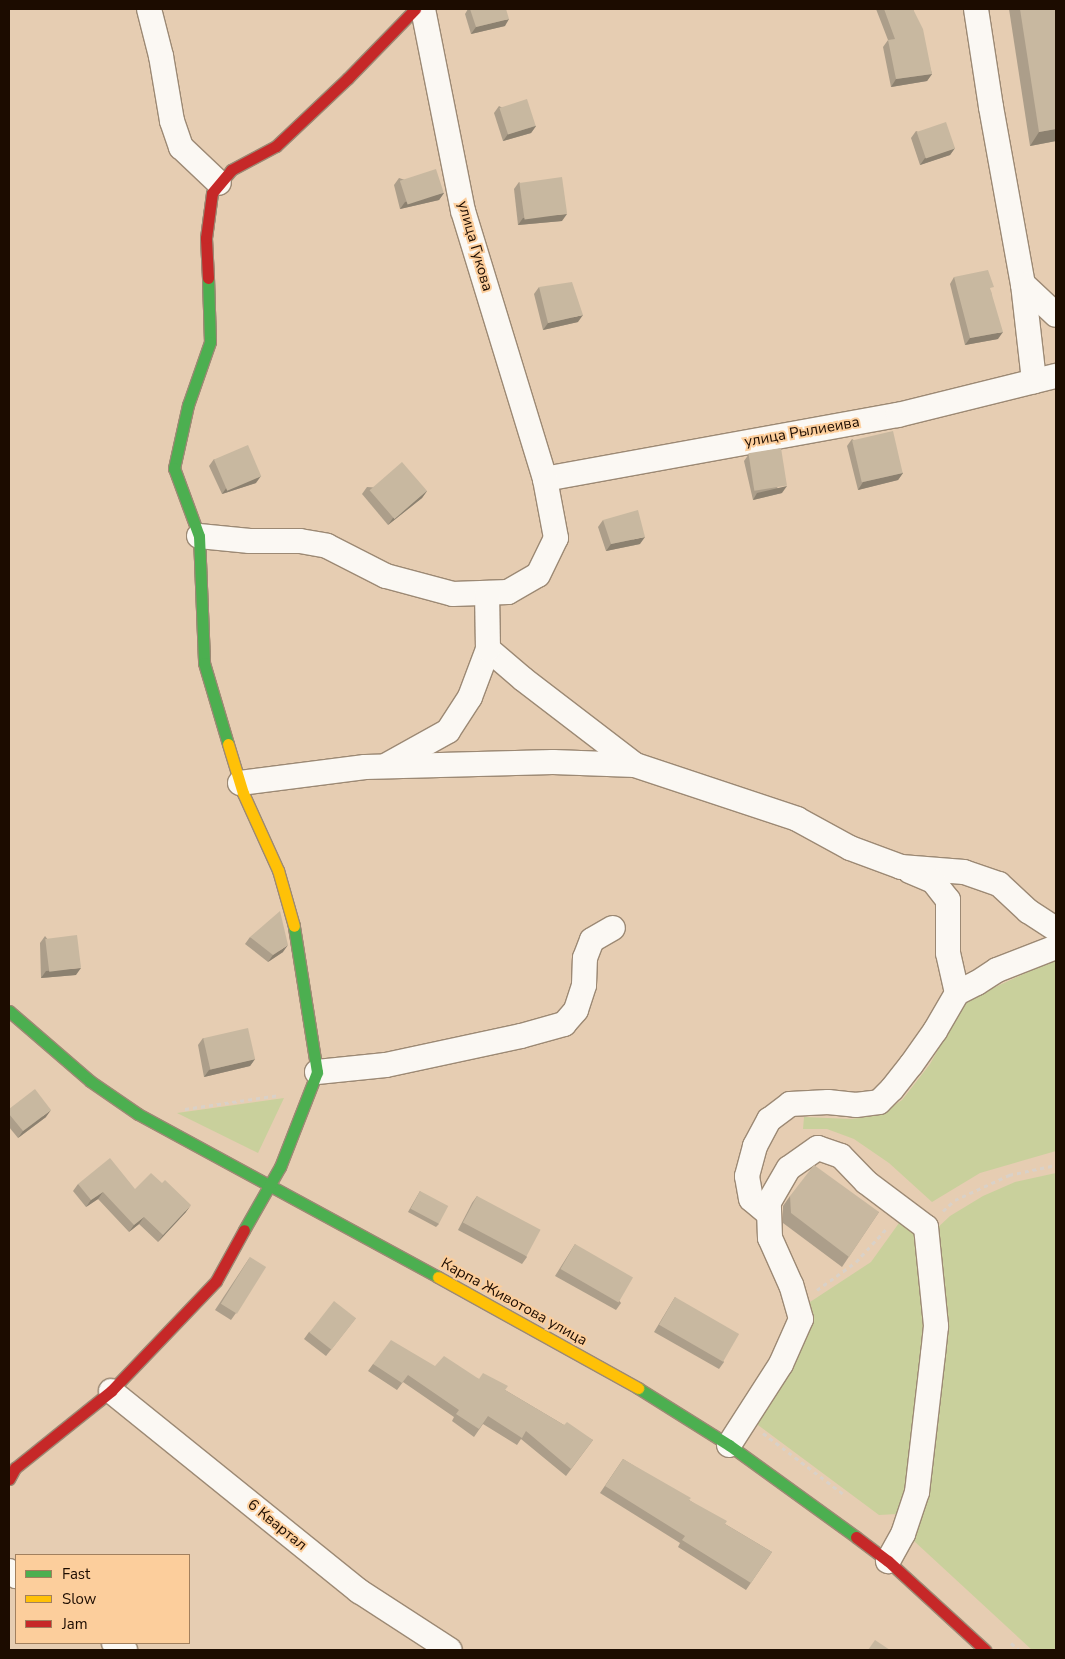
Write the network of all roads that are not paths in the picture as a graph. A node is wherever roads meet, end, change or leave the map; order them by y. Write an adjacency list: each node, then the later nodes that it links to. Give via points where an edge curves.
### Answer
1 (149, 9): 5 (street, via 172,121 181,147)
2 (415, 9): 5 (street, via 276,146 231,170)
3 (422, 9): 9 (street, улица Гукова, via 463,211)
4 (976, 9): 6 (street)
5 (219, 183): 10 (street, via 212,193 206,238 210,342 188,405 174,468)
6 (1023, 284): 7 (street); 8 (street)
7 (1056, 315)
8 (1045, 378): 9 (street, улица Рылиеива, via 898,415)
9 (545, 479): 11 (street, улица Гукова, via 556,538 538,575 508,592)
10 (199, 536): 11 (street, улица Гукова, via 300,541 328,546 386,576 453,594); 15 (street, via 204,663)
11 (487, 593): 12 (street)
12 (488, 649): 13 (street); 14 (street, via 470,697 448,731)
13 (635, 765): 14 (street, via 553,762); 16 (street, via 797,819 850,848)
14 (386, 766): 15 (street)
15 (240, 783): 22 (street, via 278,870 298,937)
16 (901, 868): 18 (street, via 964,872 999,884 1028,911); 20 (street, via 933,881 948,900 948,953)
17 (613, 928): 22 (street, via 592,940 585,958 584,986 576,1010 564,1024 386,1065)
18 (1056, 929)
19 (1056, 948): 20 (street, via 997,970)
20 (957, 993): 24 (street, via 916,1058 878,1102 790,1104 769,1120 755,1146 747,1176 751,1199)
21 (9, 1011): 23 (street, Карпа Животова улица, via 90,1081 138,1114)
22 (318, 1072): 23 (street)
23 (270, 1186): 25 (street, via 216,1281); 26 (street, Карпа Животова улица, via 620,1377)
24 (769, 1214): 26 (street, via 770,1238 801,1319 781,1364); 28 (street, via 769,1202 789,1168 818,1148 841,1156 866,1182 926,1227 936,1326 917,1492 903,1534)
25 (111, 1391): 27 (street, via 15,1468); 29 (street, 6 Квартал, via 359,1592)
26 (729, 1445): 28 (street, Карпа Животова улица)
27 (9, 1479)
28 (888, 1561): 30 (street, Карпа Животова улица)
29 (450, 1650)
30 (985, 1650)

